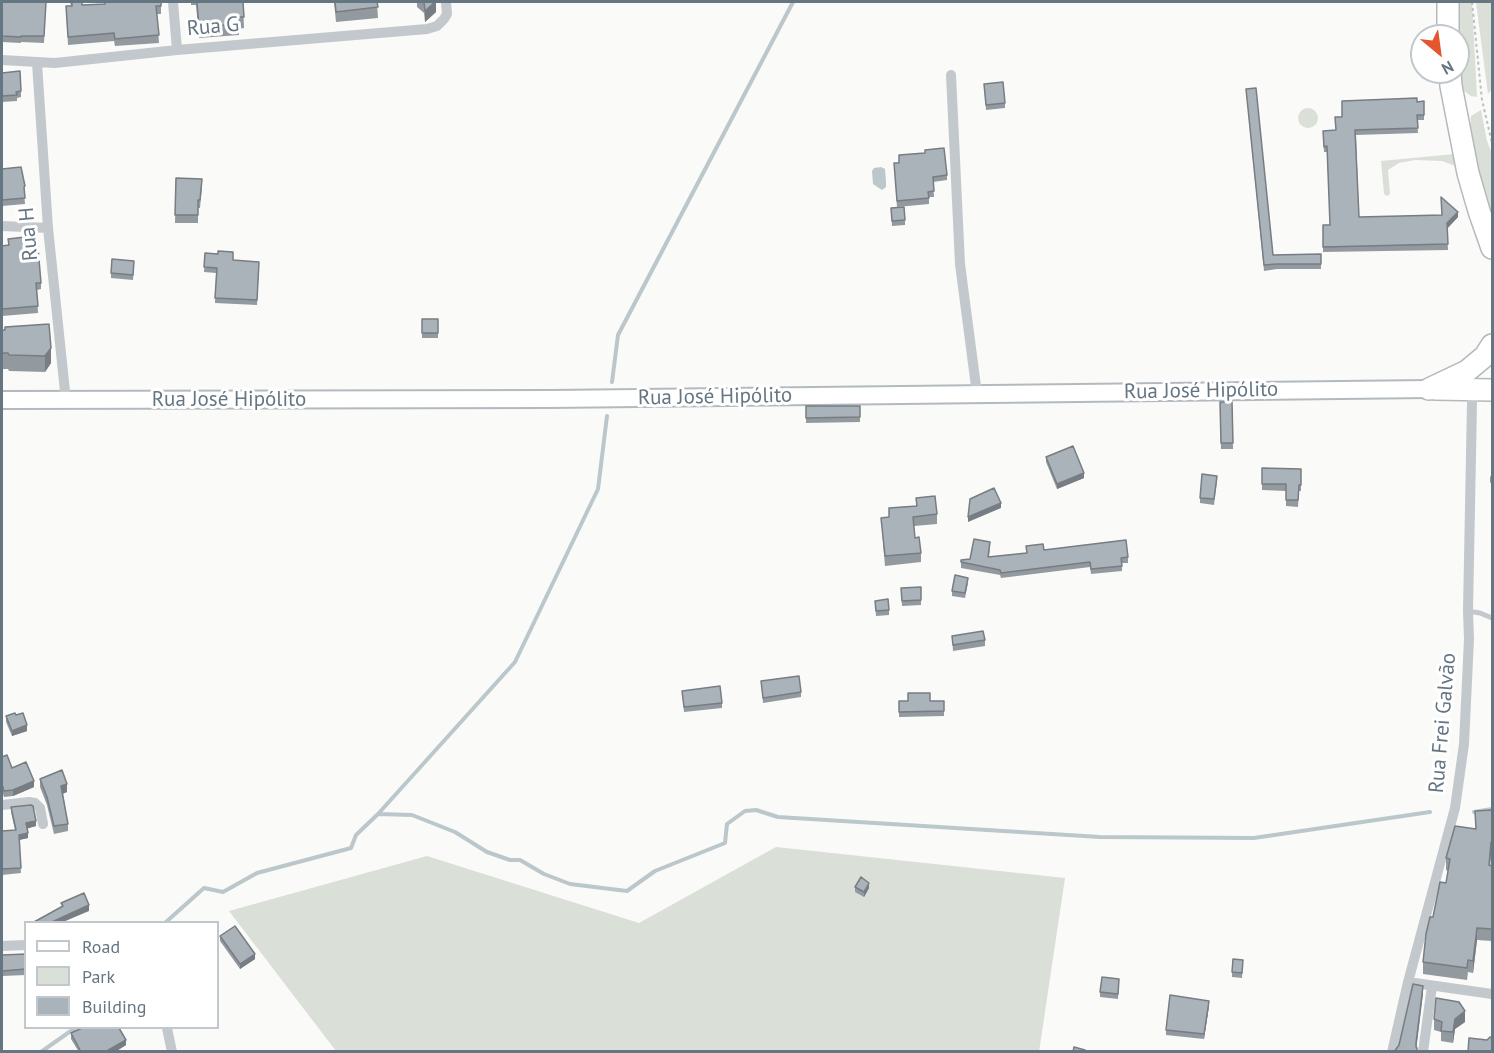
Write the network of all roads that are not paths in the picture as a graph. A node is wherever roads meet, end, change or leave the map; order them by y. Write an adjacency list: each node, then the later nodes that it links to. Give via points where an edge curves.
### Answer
1 (173, 2): 5 (street)
2 (446, 2): 5 (street, Rua G, via 444,19 428,29)
3 (1448, 2): 4 (highway)
4 (1448, 24)
5 (177, 50): 7 (street, Rua G)
6 (2, 60): 7 (street, Rua G)
7 (37, 63): 11 (street, Rua H)
8 (951, 75): 16 (street, via 960,264)
9 (1451, 84): 12 (highway, via 1468,173)
10 (2, 226): 11 (street)
11 (48, 228): 18 (street, Rua H)
12 (1492, 248)
13 (1492, 345): 14 (highway)
14 (1474, 385): 15 (highway); 19 (street, Rua Frei Galvão)
15 (1429, 389): 16 (street, Rua José Hipólito)
16 (977, 394): 18 (street, Rua José Hipólito)
17 (2, 400): 18 (street, Rua José Hipólito)
18 (66, 401)
19 (1468, 610): 20 (lane); 25 (street, Rua Frei Galvão, via 1464,744 1455,808)
20 (1492, 618)
21 (2, 805): 22 (street, via 35,803)
22 (44, 824)
23 (24, 945): 24 (street)
24 (2, 946)
25 (1408, 982): 26 (street); 30 (street, Rua Frei Galvão)
26 (1432, 986): 27 (street); 31 (street)
27 (1492, 994)
28 (167, 1029): 29 (street)
29 (172, 1052)
30 (1392, 1052)
31 (1423, 1052)

